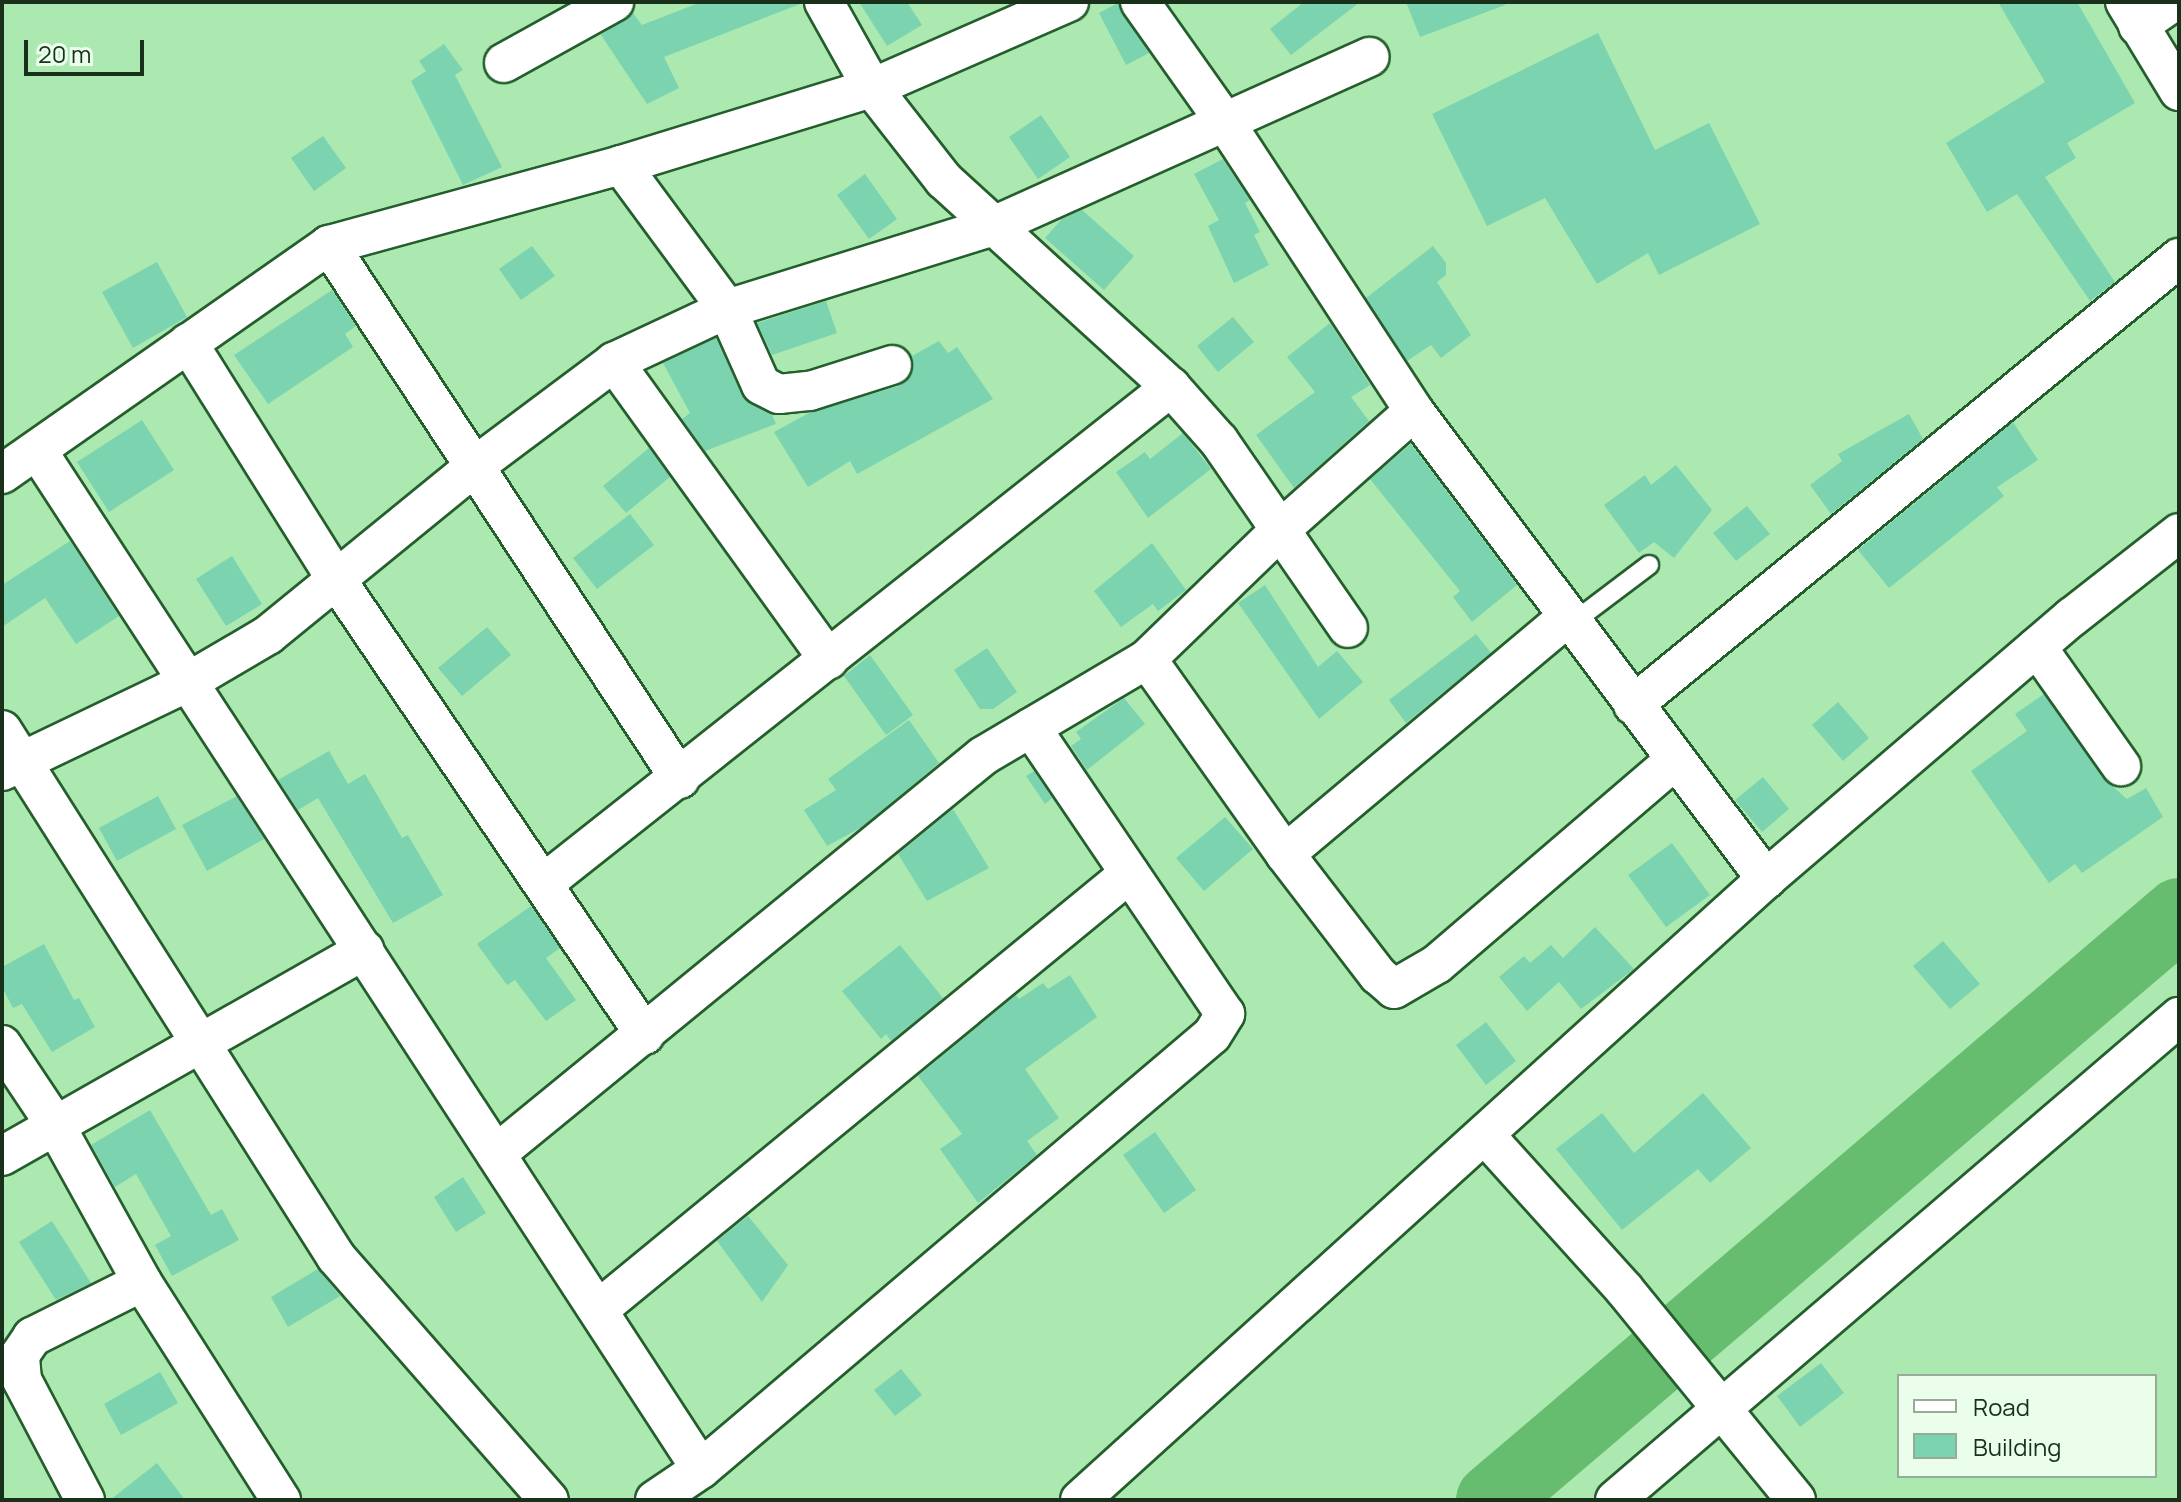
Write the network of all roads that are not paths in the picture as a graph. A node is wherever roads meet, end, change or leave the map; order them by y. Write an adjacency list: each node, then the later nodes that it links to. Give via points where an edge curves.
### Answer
1 (614, 2): 8 (street)
2 (824, 2): 9 (street)
3 (1069, 2): 9 (street)
4 (1140, 2): 11 (street)
5 (2173, 2): 6 (street)
6 (2132, 14): 10 (street)
7 (1370, 57): 11 (street)
8 (504, 63)
9 (872, 88): 12 (street); 13 (street, via 944,180)
10 (2179, 91)
11 (1225, 122): 13 (street); 21 (street)
12 (621, 165): 14 (street); 16 (street)
13 (991, 227): 16 (street); 20 (street)
14 (329, 245): 17 (street); 23 (street)
15 (2179, 258): 35 (street)
16 (727, 309): 18 (street); 19 (street, via 761,385 779,394 810,391)
17 (188, 343): 22 (street); 28 (street)
18 (614, 362): 23 (street); 33 (street)
19 (892, 365)
20 (1171, 387): 25 (street, via 1219,441); 33 (street)
21 (1414, 411): 25 (street); 29 (street)
22 (37, 450): 24 (street); 34 (street)
23 (475, 466): 28 (street); 40 (street)
24 (2, 474)
25 (1280, 530): 30 (street); 32 (street)
26 (2179, 533): 31 (street)
27 (1649, 565): 29 (lane)
28 (338, 582): 34 (street, via 268,635); 44 (street)
29 (1569, 621): 35 (street); 41 (street)
30 (1348, 628)
31 (2037, 647): 39 (street); 43 (street)
32 (1147, 659): 36 (street); 41 (street)
33 (829, 660): 40 (street)
34 (188, 682): 37 (street); 45 (street)
35 (1633, 705): 38 (street)
36 (1031, 727): 42 (street); 47 (street, via 983,756)
37 (8, 754): 48 (street)
38 (1674, 761): 41 (street, via 1437,964 1394,989); 43 (street)
39 (2121, 766)
40 (680, 779): 44 (street)
41 (1285, 854)
42 (1130, 873): 55 (street); 57 (street, via 1225,1014 1212,1035)
43 (1766, 879): 51 (street)
44 (543, 884): 47 (street)
45 (364, 950): 48 (street); 52 (street)
46 (2179, 1017): 56 (street)
47 (645, 1035): 52 (street)
48 (199, 1040): 50 (street); 60 (street, via 336,1257)
49 (2, 1045): 50 (street)
50 (54, 1123): 53 (street); 54 (street)
51 (1485, 1135): 56 (street, via 1624,1289); 62 (street)
52 (496, 1154): 55 (street)
53 (2, 1156)
54 (142, 1282): 58 (street, via 32,1337 20,1355 22,1380); 59 (street)
55 (598, 1310): 57 (street)
56 (1722, 1409): 63 (street); 64 (street)
57 (701, 1469): 61 (street)
58 (85, 1500)
59 (281, 1500)
60 (549, 1500)
61 (655, 1500)
62 (1080, 1500)
63 (1615, 1500)
64 (1796, 1500)

